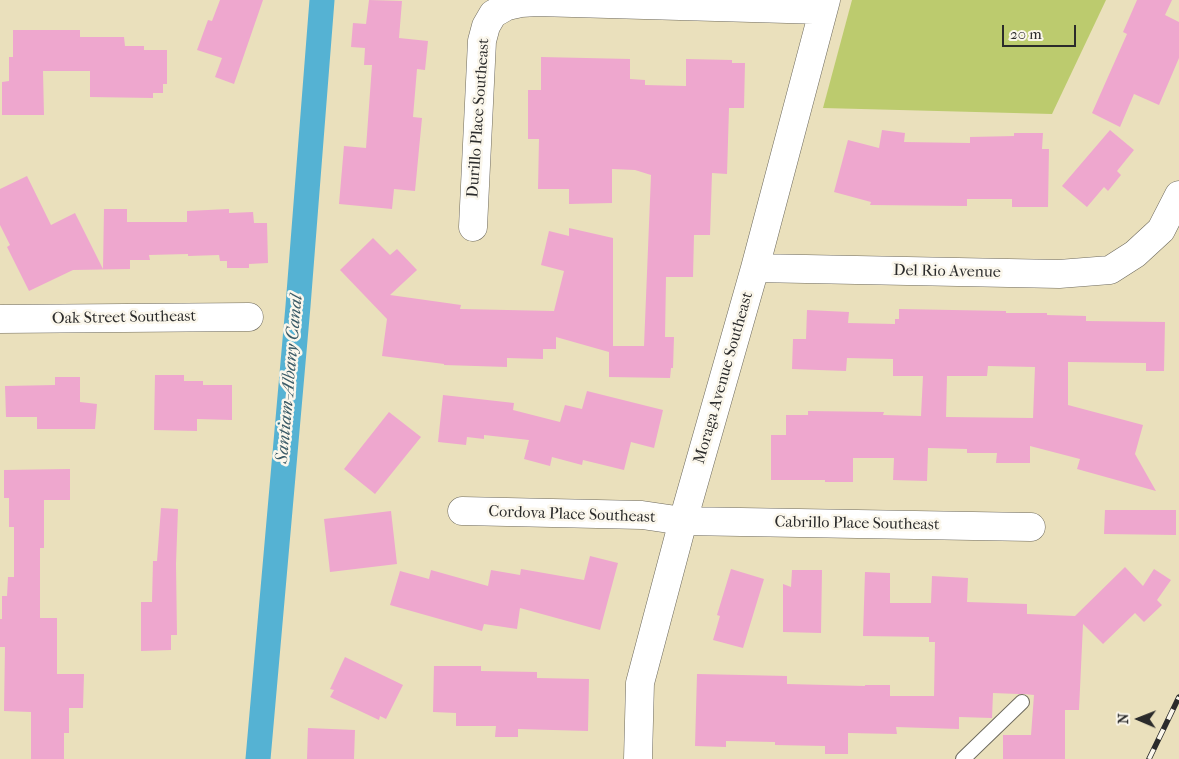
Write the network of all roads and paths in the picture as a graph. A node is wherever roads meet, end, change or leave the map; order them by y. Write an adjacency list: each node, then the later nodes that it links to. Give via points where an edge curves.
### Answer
1 (825, 5): 3 (street, Durillo Place Southeast, via 537,2 507,6 493,14 482,42); 4 (street, Moraga Avenue Southeast)
2 (1179, 195): 4 (street, Del Rio Avenue, via 1161,230 1135,254 1110,270 1059,274)
3 (473, 227)
4 (755, 268): 8 (street, Moraga Avenue Southeast)
5 (249, 317): 6 (street, Oak Street Southeast)
6 (0, 319)
7 (462, 511): 8 (street, Cordova Place Southeast, via 642,515)
8 (683, 522): 9 (street, Cabrillo Place Southeast); 11 (street, Moraga Avenue Southeast, via 640,683)
9 (1031, 527)
10 (1022, 702): 12 (lane)
11 (638, 759)
12 (963, 759)

